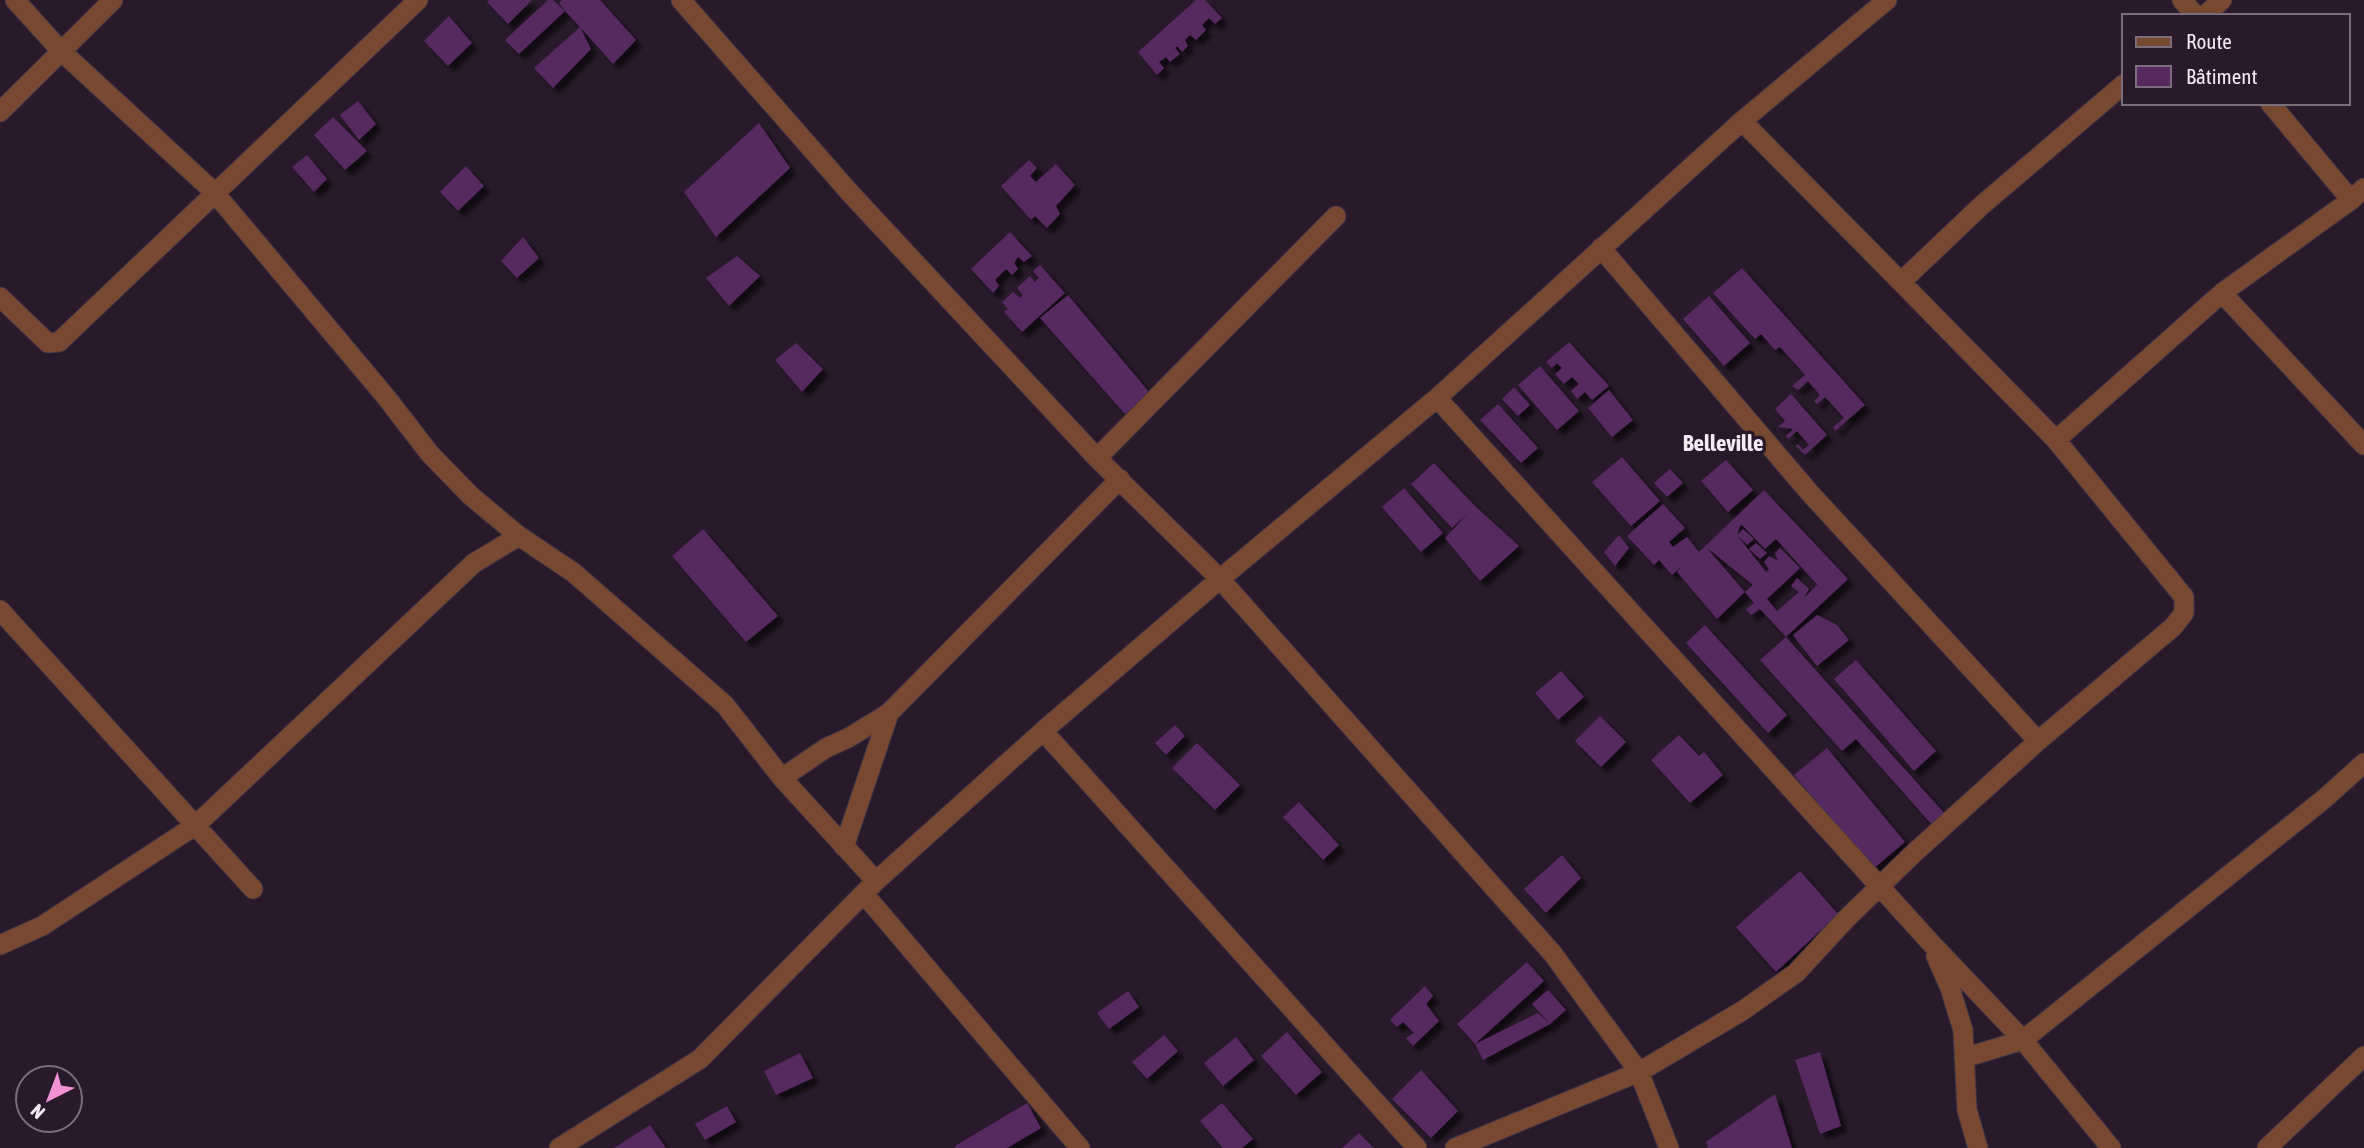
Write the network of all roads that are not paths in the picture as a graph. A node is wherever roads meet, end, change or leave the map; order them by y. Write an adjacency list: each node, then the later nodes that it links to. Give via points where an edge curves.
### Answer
1 (15, 0): 10 (street)
2 (113, 0): 10 (street)
3 (418, 0): 15 (street)
4 (681, 0): 25 (street, via 851,194)
5 (1887, 0): 14 (street)
6 (2182, 0): 8 (street)
7 (2222, 0): 9 (street)
8 (2194, 14)
9 (2206, 14)
10 (61, 51): 13 (street); 15 (street)
11 (2122, 86): 19 (street, via 1982,205)
12 (2272, 105): 16 (street)
13 (0, 112)
14 (1742, 121): 18 (street); 19 (street)
15 (214, 192): 21 (street, via 59,342 37,335); 27 (street, via 430,454)
16 (2358, 194): 20 (street)
17 (1336, 216): 25 (street)
18 (1601, 248): 22 (street); 32 (street, via 1809,492)
19 (1901, 282): 23 (street)
20 (2222, 293): 23 (street); 24 (street)
21 (0, 297)
22 (1437, 398): 28 (street); 37 (street)
23 (2056, 440): 32 (street, via 2184,597 2183,612 2173,627)
24 (2364, 445)
25 (1097, 458): 26 (street)
26 (1119, 479): 28 (street); 30 (street)
27 (519, 536): 34 (street, via 574,573 725,705); 35 (street, via 474,563)
28 (1220, 579): 31 (street); 45 (street, via 1553,954)
29 (0, 610): 35 (street)
30 (889, 713): 34 (street); 36 (street)
31 (1043, 731): 39 (street); 48 (street)
32 (2038, 741): 37 (street)
33 (2364, 763): 42 (street)
34 (782, 778): 36 (street)
35 (196, 825): 38 (street); 41 (street, via 42,926)
36 (844, 847): 39 (street)
37 (1880, 887): 40 (street); 45 (street, via 1796,972 1742,1011)
38 (253, 888)
39 (870, 888): 46 (street, via 700,1059); 47 (street)
40 (1930, 942): 42 (street); 44 (street, via 1964,1030)
41 (0, 945)
42 (2023, 1040): 44 (street); 52 (street)
43 (2364, 1056): 53 (street)
44 (1964, 1058): 51 (street, via 1967,1110)
45 (1639, 1072): 49 (street); 50 (street)
46 (559, 1148)
47 (1080, 1148)
48 (1417, 1148)
49 (1455, 1148)
50 (1669, 1148)
51 (1978, 1148)
52 (2111, 1148)
53 (2267, 1148)

